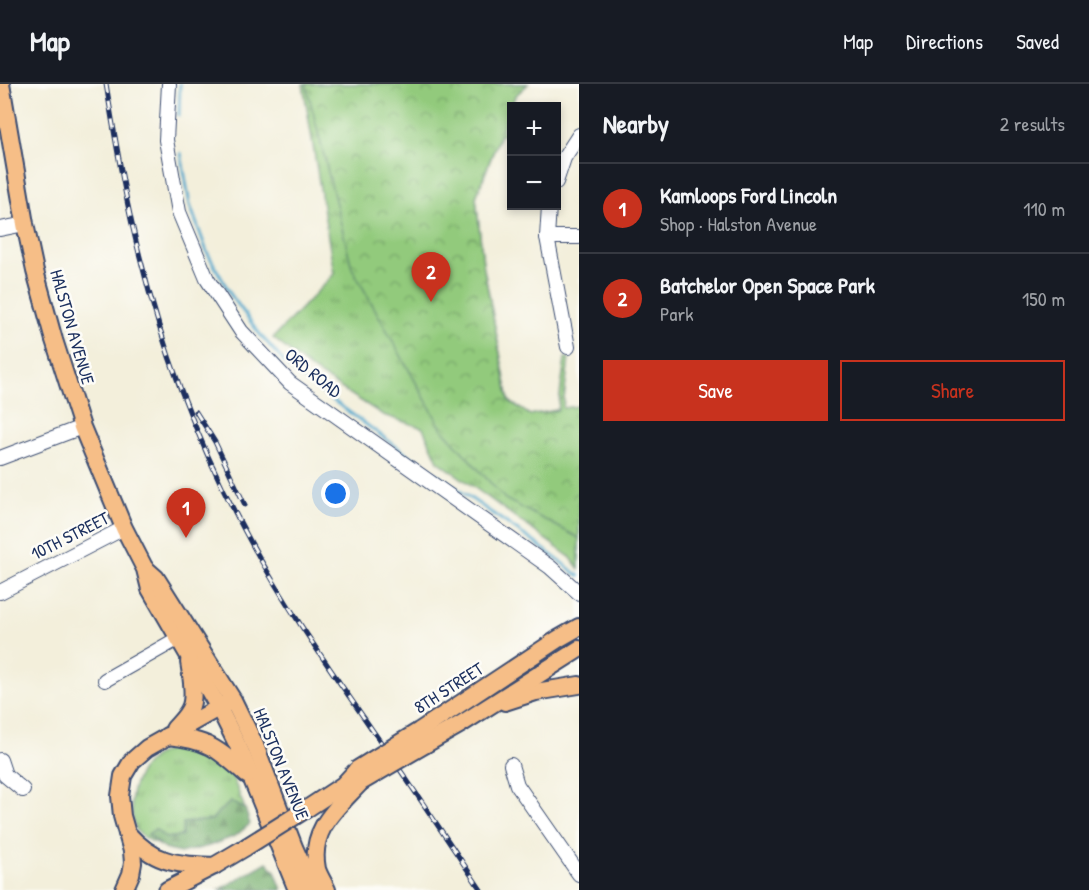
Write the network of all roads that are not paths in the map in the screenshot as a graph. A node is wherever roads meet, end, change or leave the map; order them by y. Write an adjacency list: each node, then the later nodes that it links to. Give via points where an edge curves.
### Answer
1 (1, 84): 3 (main road, HALSTON AVENUE)
2 (169, 84): 16 (street, ORD ROAD, via 166,140 179,212 207,279 241,331 290,383 550,567)
3 (3, 118): 7 (main road, HALSTON AVENUE)
4 (579, 135): 5 (street)
5 (561, 167)
6 (549, 210): 9 (street)
7 (25, 224): 8 (street); 12 (main road, HALSTON AVENUE, via 54,340)
8 (0, 229)
9 (547, 237): 10 (street); 11 (street)
10 (579, 237)
11 (568, 346)
12 (82, 427): 13 (street); 14 (main road, HALSTON AVENUE)
13 (0, 458)
14 (124, 528): 15 (street, 10TH STREET); 18 (main road, HALSTON AVENUE, via 145,568 150,589)
15 (0, 592)
16 (579, 593)
17 (579, 627): 26 (main road, 8TH STREET)
18 (184, 635): 20 (main road, HALSTON AVENUE); 21 (street); 23 (main road, HALSTON AVENUE)
19 (579, 649): 24 (main road, 8TH STREET)
20 (189, 655): 23 (main road, HALSTON AVENUE); 25 (main road, via 191,705)
21 (105, 680)
22 (579, 685): 24 (main road, via 508,701)
23 (226, 704): 25 (main road); 30 (main road, HALSTON AVENUE); 39 (main road, HALSTON AVENUE, via 255,745)
24 (461, 724): 26 (main road, 8TH STREET)
25 (167, 736): 30 (main road, via 207,744); 32 (main road, via 147,748 123,776 120,796)
26 (422, 738): 29 (main road, 8TH STREET, bridge)
27 (0, 760): 31 (street, via 5,775)
28 (511, 765): 34 (street, via 517,785)
29 (359, 776): 33 (main road, 8TH STREET, bridge); 40 (main road, via 320,832 316,849 318,870)
30 (251, 779): 38 (main road, HALSTON AVENUE)
31 (23, 790)
32 (128, 833): 33 (main road, via 161,859); 35 (main road, via 133,863)
33 (214, 866): 36 (main road, 8TH STREET); 37 (main road)
34 (579, 874)
35 (124, 890)
36 (167, 890)
37 (196, 890)
38 (297, 890)
39 (313, 890)
40 (327, 890)

